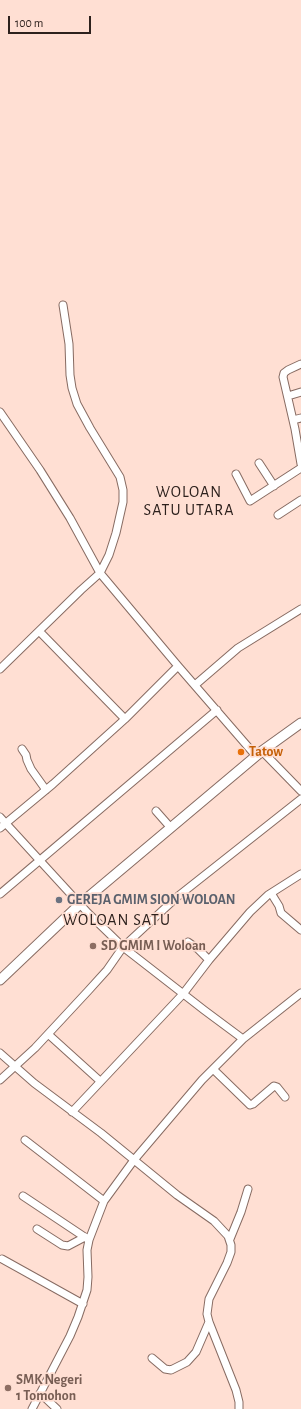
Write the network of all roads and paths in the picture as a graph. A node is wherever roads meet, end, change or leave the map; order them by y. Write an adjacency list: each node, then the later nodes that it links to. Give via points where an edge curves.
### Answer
1 (63, 306): 16 (street, via 69,344 70,375 77,404 120,477 123,490 120,519 109,555)
2 (301, 364): 4 (street, via 284,373)
3 (301, 392): 4 (street)
4 (288, 396): 7 (street)
5 (0, 412): 16 (street, via 63,506)
6 (301, 418): 7 (street)
7 (293, 420): 8 (street)
8 (300, 445): 10 (street)
9 (259, 463): 13 (street)
10 (301, 464)
11 (301, 468): 13 (street)
12 (236, 474): 13 (street, via 250,501)
13 (274, 486)
14 (301, 500): 15 (street)
15 (278, 514)
16 (100, 573): 18 (street); 19 (street)
17 (301, 609): 21 (street, via 238,648)
18 (39, 631): 20 (street); 23 (street)
19 (178, 666): 21 (street); 23 (street)
20 (0, 669)
21 (195, 685): 22 (street)
22 (217, 710): 26 (street); 34 (street)
23 (125, 719): 27 (street)
24 (301, 723): 26 (main road)
25 (22, 749): 27 (street)
26 (259, 754): 28 (street); 33 (main road)
27 (46, 790): 32 (street)
28 (301, 791)
29 (301, 799): 41 (street, via 177,897)
30 (156, 811): 33 (street)
31 (0, 817): 32 (street)
32 (3, 826): 34 (street)
33 (171, 828): 38 (main road)
34 (39, 860): 37 (street); 38 (street)
35 (301, 874): 36 (street)
36 (271, 893): 39 (street, via 281,913); 42 (street, via 250,912)
37 (0, 894)
38 (80, 904): 41 (street); 43 (main road)
39 (301, 930)
40 (188, 942): 42 (street)
41 (123, 947): 45 (street); 46 (street, via 107,970)
42 (209, 960): 45 (street)
43 (0, 980)
44 (301, 993): 47 (street)
45 (183, 994): 47 (street); 52 (street)
46 (48, 1034): 49 (street); 52 (street)
47 (243, 1039): 50 (street)
48 (0, 1053): 49 (street)
49 (14, 1067): 51 (street); 54 (street)
50 (213, 1069): 53 (street, via 250,1105 274,1086); 56 (street)
51 (0, 1080)
52 (100, 1081): 54 (street)
53 (285, 1097)
54 (72, 1112): 56 (street)
55 (25, 1140): 59 (street)
56 (134, 1160): 59 (street); 62 (street, via 219,1225)
57 (248, 1189): 62 (street)
58 (23, 1196): 61 (street)
59 (104, 1202): 61 (street)
60 (37, 1230): 61 (street, via 68,1246)
61 (87, 1238): 64 (street, via 88,1277)
62 (230, 1239): 65 (street, via 231,1252 209,1299)
63 (2, 1259): 64 (street)
64 (83, 1304): 67 (street, via 70,1336)
65 (209, 1322): 66 (street, via 196,1352 187,1362 171,1370 164,1369); 70 (street, via 236,1390)
66 (152, 1358)
67 (40, 1393): 68 (street); 69 (street)
68 (32, 1409)
69 (57, 1409)
70 (239, 1409)

